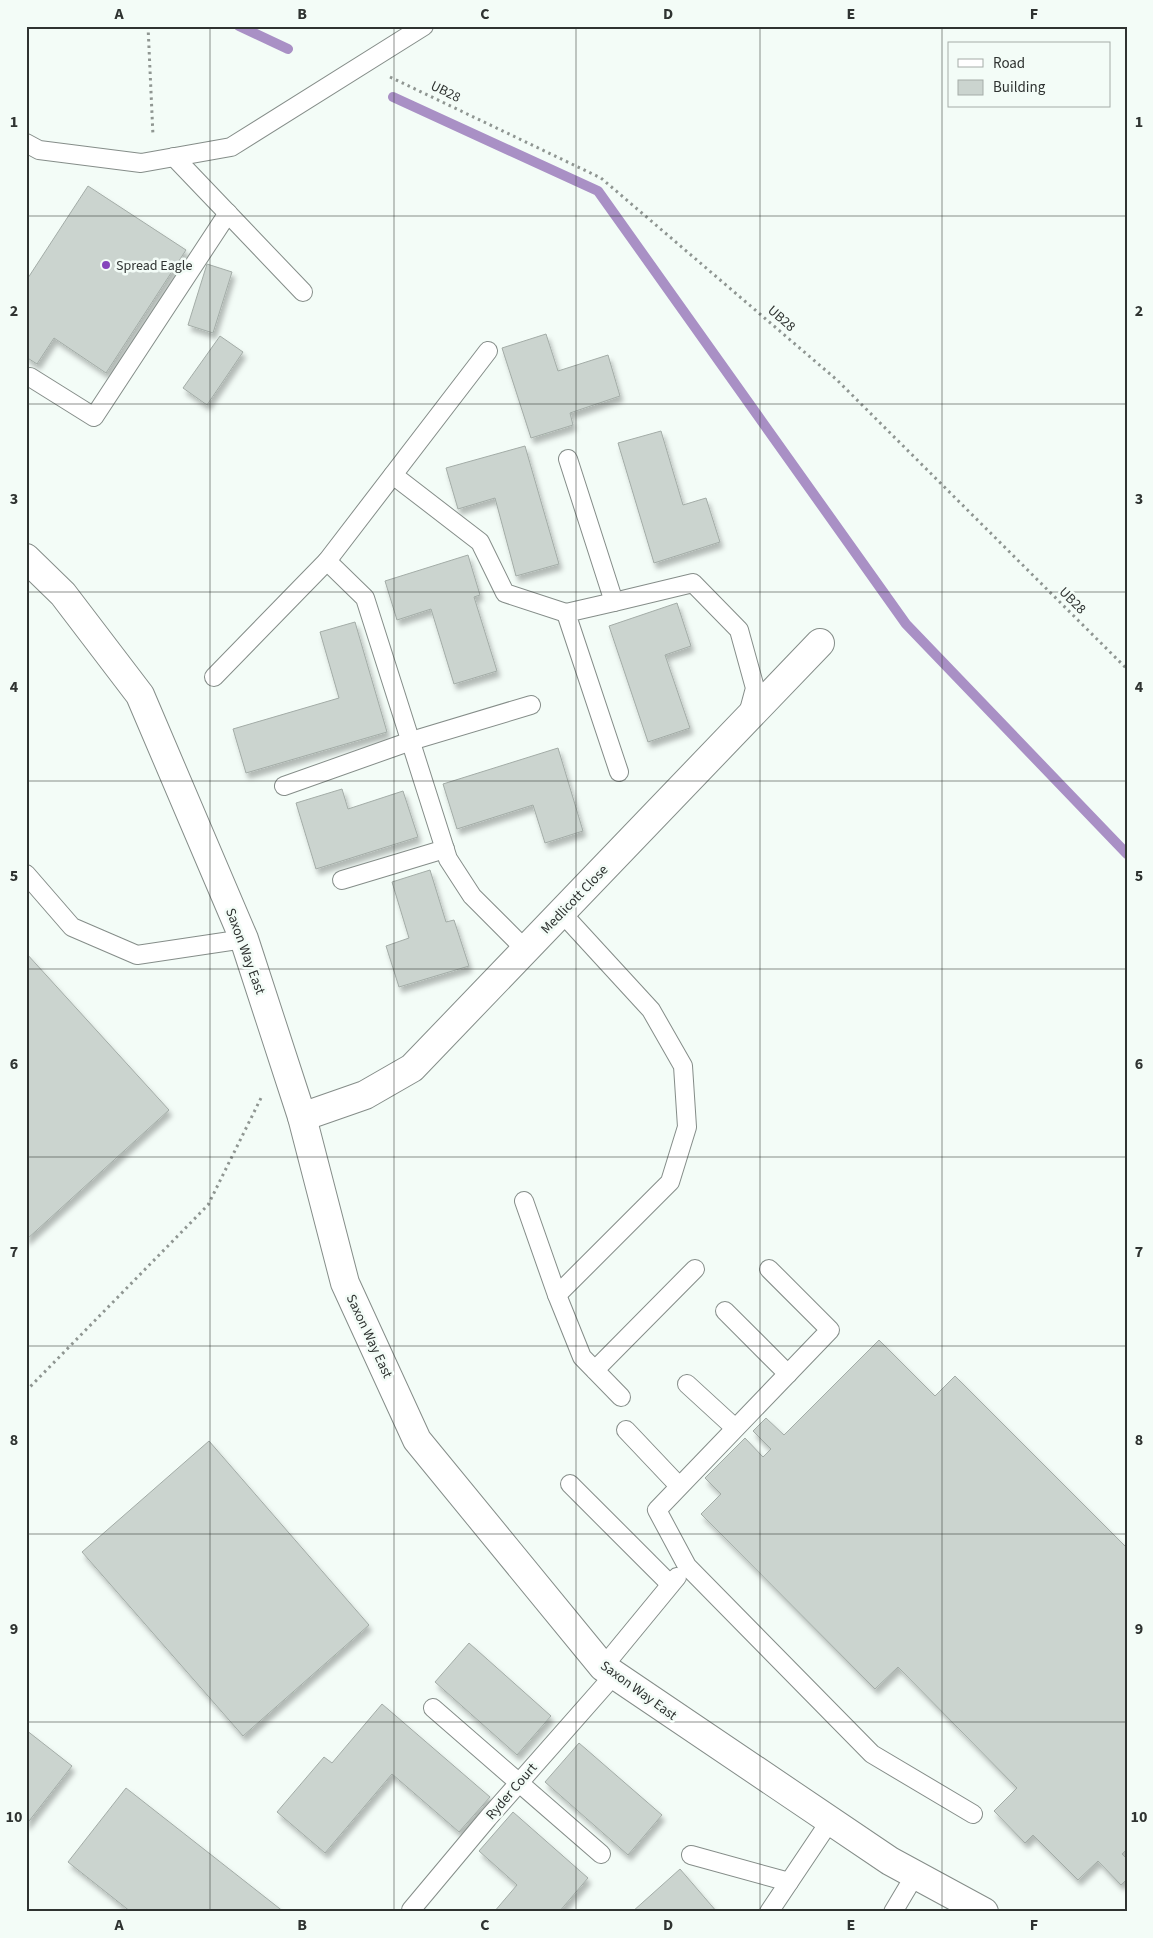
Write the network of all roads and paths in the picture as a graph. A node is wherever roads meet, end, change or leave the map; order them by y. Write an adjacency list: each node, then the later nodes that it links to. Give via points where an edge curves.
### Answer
1 (148, 26): 6 (path)
2 (424, 26): 3 (lane)
3 (363, 64): 5 (lane, via 231,147); 18 (path, UB28, via 601,178 836,380)
4 (26, 143): 6 (lane, via 39,150 141,163)
5 (174, 157): 6 (lane); 7 (lane)
6 (154, 161)
7 (228, 214): 8 (lane); 10 (lane, via 94,417)
8 (303, 292)
9 (488, 351): 12 (lane)
10 (30, 377)
11 (568, 459): 15 (lane)
12 (393, 475): 14 (lane); 16 (lane, via 480,542 505,592)
13 (26, 558): 29 (street, Saxon Way East, via 63,594 140,695)
14 (327, 561): 19 (lane); 22 (lane, via 365,598)
15 (614, 602): 16 (lane); 21 (lane, via 692,583 739,630 756,688)
16 (566, 613): 23 (lane)
17 (820, 643): 21 (street, Medlicott Close)
18 (1127, 669)
19 (214, 677)
20 (531, 705): 22 (lane)
21 (747, 719): 28 (street, Medlicott Close)
22 (411, 741): 24 (lane); 25 (lane)
23 (619, 772)
24 (284, 786)
25 (445, 849): 27 (lane); 30 (lane, via 472,896)
26 (26, 874): 29 (lane, via 72,927 137,955)
27 (342, 880)
28 (561, 912): 30 (street, Medlicott Close); 36 (lane, via 651,1010 683,1066 687,1127 670,1182)
29 (244, 939): 31 (street, Saxon Way East)
30 (525, 949): 32 (street, Medlicott Close, via 412,1068 365,1095)
31 (290, 1078): 32 (street, Saxon Way East); 41 (path, via 262,1096 208,1205)
32 (302, 1117): 49 (street, Saxon Way East, via 345,1283 417,1440)
33 (524, 1201): 36 (lane)
34 (695, 1269): 38 (lane)
35 (769, 1269): 39 (lane, via 830,1330)
36 (557, 1295): 38 (lane, via 582,1357)
37 (725, 1311): 39 (lane)
38 (595, 1370): 42 (lane)
39 (788, 1374): 43 (lane)
40 (688, 1384): 43 (lane)
41 (26, 1392)
42 (621, 1397)
43 (735, 1428): 46 (lane)
44 (626, 1430): 46 (lane)
45 (570, 1484): 48 (lane)
46 (680, 1486): 47 (lane, via 657,1510)
47 (687, 1566): 48 (lane, Ryder Court); 52 (lane, via 872,1754)
48 (670, 1584): 49 (lane, Ryder Court)
49 (608, 1671): 51 (lane, Ryder Court); 53 (street, Saxon Way East)
50 (433, 1708): 51 (lane)
51 (518, 1783): 54 (lane); 58 (lane, Ryder Court)
52 (973, 1814)
53 (830, 1821): 56 (street, Saxon Way East); 57 (lane)
54 (601, 1854)
55 (691, 1855): 57 (lane)
56 (915, 1875): 60 (lane); 61 (street, Saxon Way East)
57 (789, 1882): 59 (lane)
58 (412, 1910)
59 (769, 1912)
60 (893, 1912)
61 (984, 1912)

